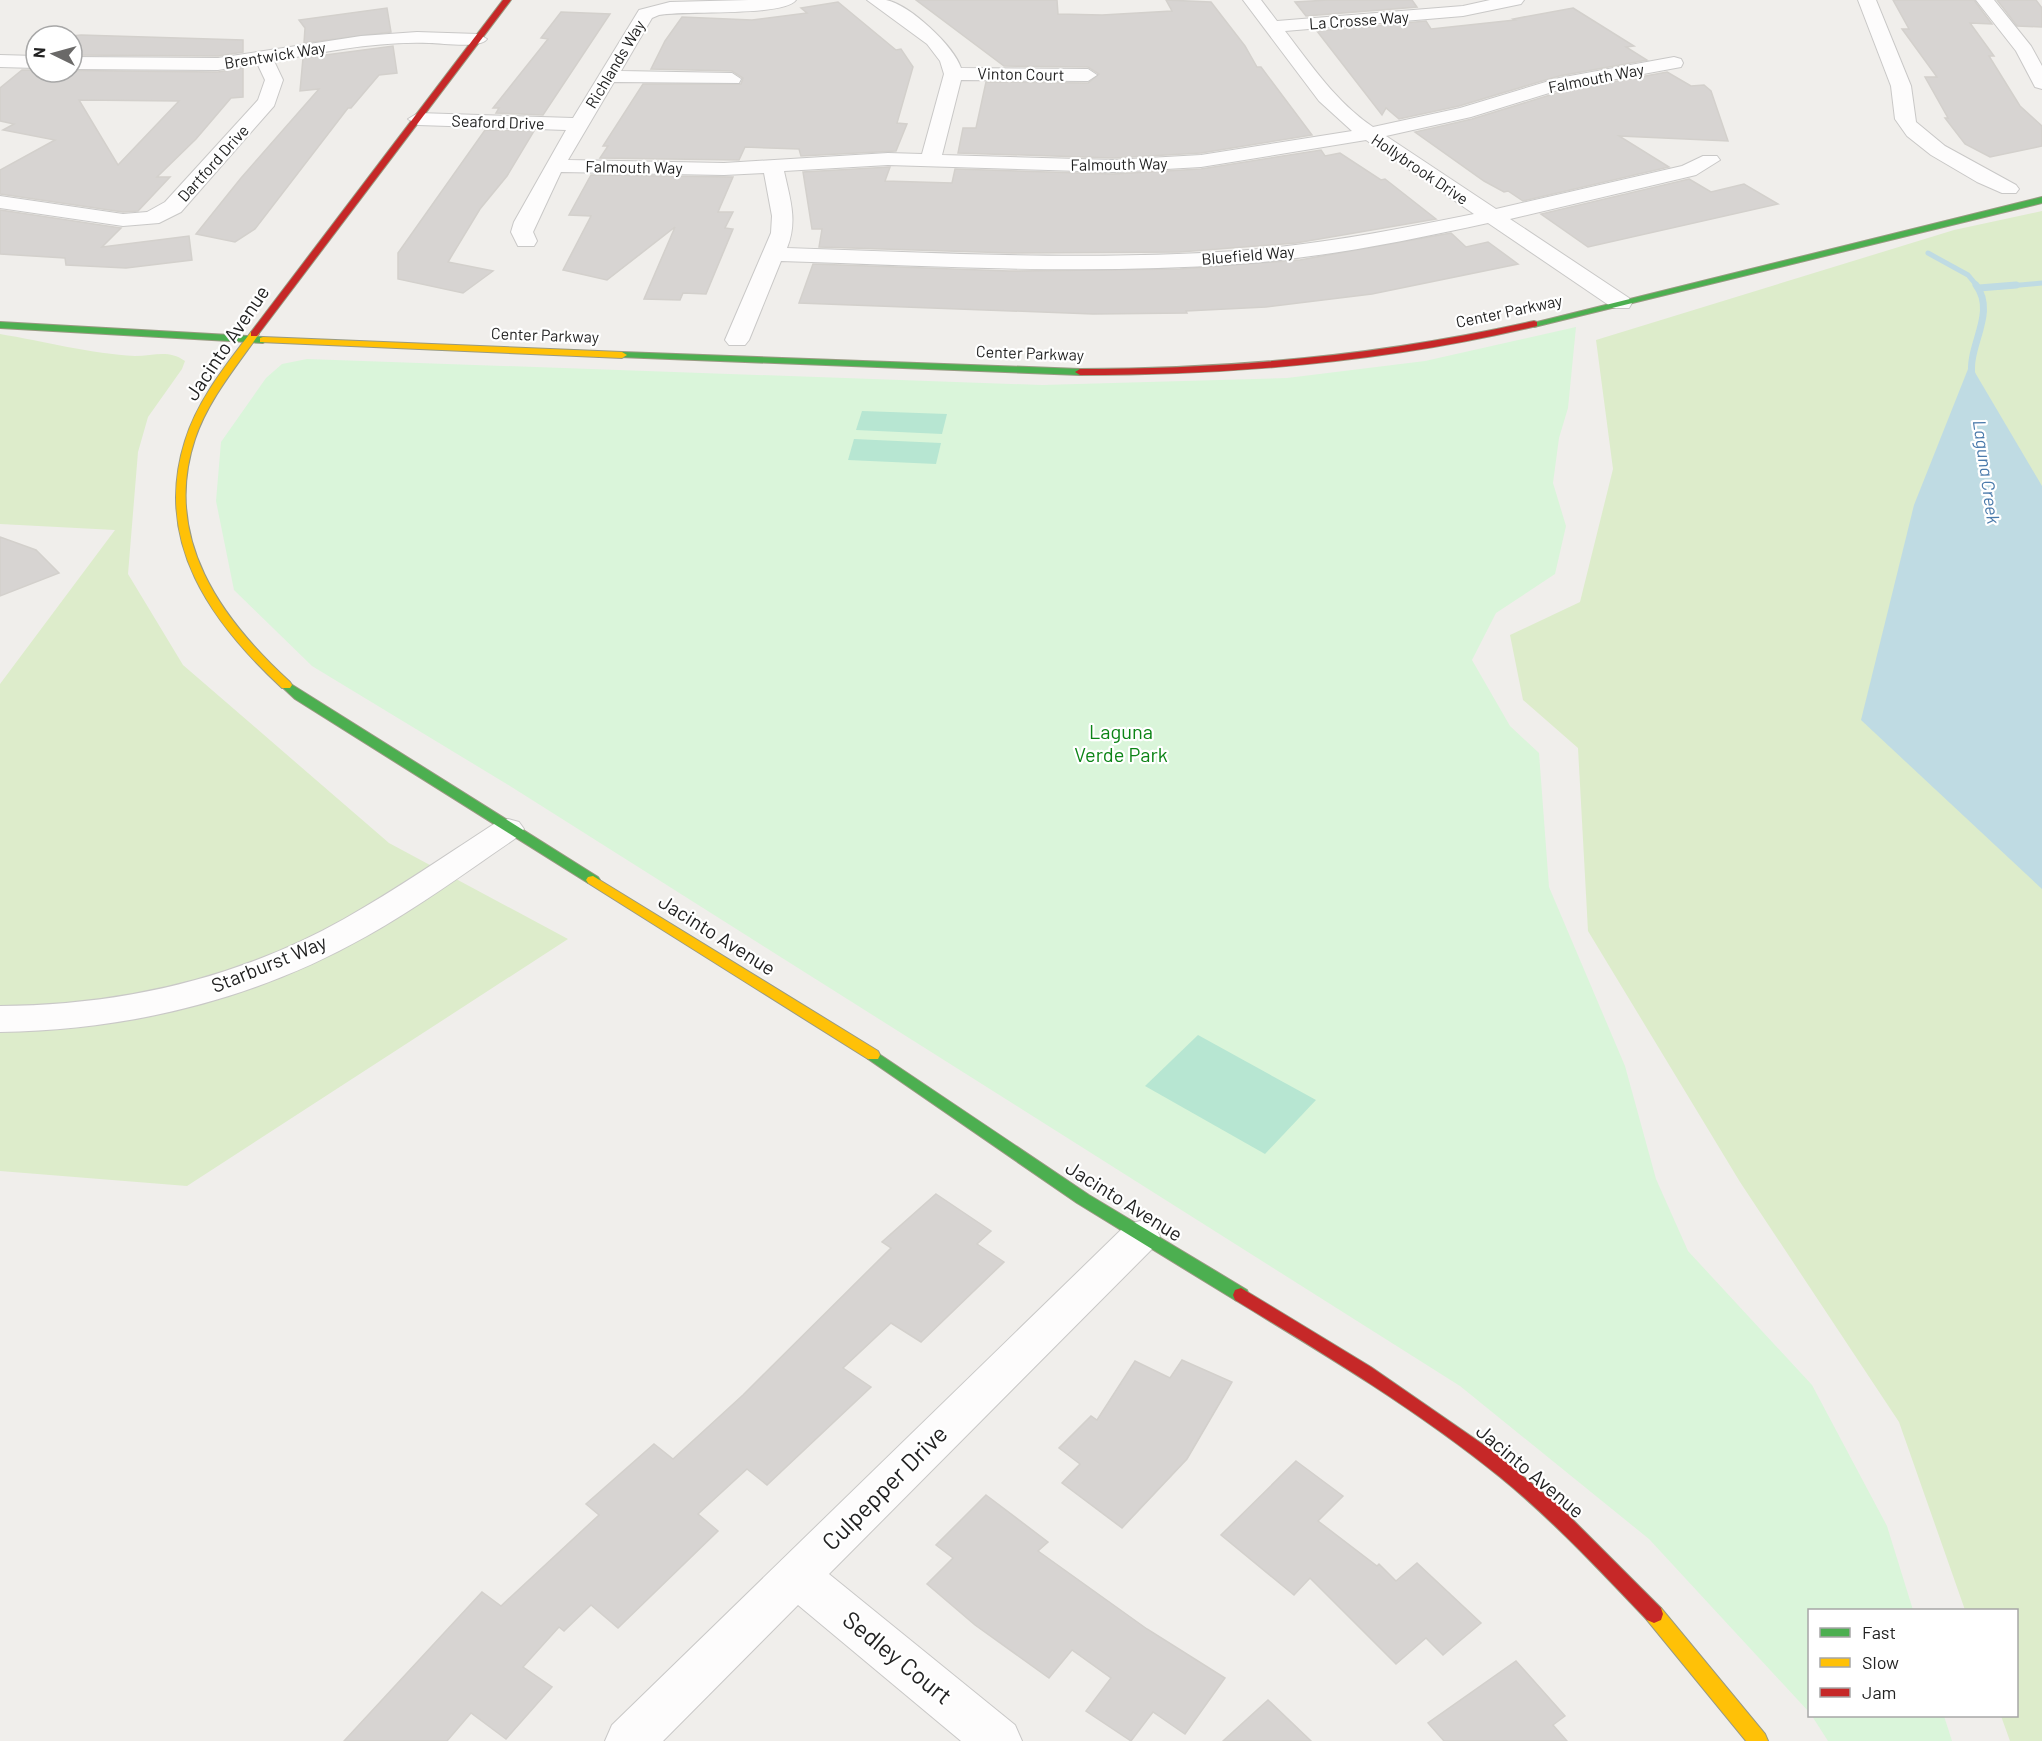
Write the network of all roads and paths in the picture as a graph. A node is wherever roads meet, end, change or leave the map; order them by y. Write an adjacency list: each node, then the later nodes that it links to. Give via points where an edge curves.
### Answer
1 (507, 0): 10 (street, Jacinto Avenue)
2 (787, 0): 18 (street, Richlands Way, via 712,9 652,10 645,14)
3 (876, 0): 16 (street, via 935,41 946,52)
4 (1252, 0): 9 (street, Hollybrook Drive)
5 (1515, 0): 8 (street, La Crosse Way)
6 (1867, 0): 28 (street, via 1901,86 1908,124 1933,146)
7 (1985, 0): 20 (street, via 2028,57)
8 (1458, 5): 9 (street, La Crosse Way)
9 (1272, 27): 23 (street, Hollybrook Drive, via 1326,97)
10 (478, 39): 11 (street, Brentwick Way, via 417,37 360,41); 21 (street, Jacinto Avenue)
11 (263, 59): 14 (street, Brentwick Way, via 186,66); 31 (street, Dartford Drive, via 274,80 267,102 173,207 151,218 123,220)
12 (0, 60): 13 (street)
13 (24, 61)
14 (84, 63)
15 (1674, 63): 23 (street, Falmouth Way, via 1559,84 1464,113)
16 (953, 74): 17 (street, Vinton Court); 24 (street)
17 (1088, 75)
18 (609, 76): 19 (street); 22 (street, Richlands Way)
19 (732, 79)
20 (2042, 83)
21 (417, 119): 22 (street, Seaford Drive); 38 (street, Jacinto Avenue)
22 (578, 124): 26 (street, Richlands Way)
23 (1368, 134): 24 (street, Falmouth Way, via 1239,156 1161,164 1072,166); 32 (street, Hollybrook Drive)
24 (930, 160): 27 (street, Falmouth Way, via 855,159)
25 (1710, 160): 32 (street, Bluefield Way, via 1689,171)
26 (554, 166): 27 (street, Falmouth Way); 33 (street, Richlands Way, via 525,222 522,232)
27 (773, 166): 34 (street, via 783,216)
28 (2014, 188): 29 (street)
29 (1986, 194)
30 (2042, 200): 35 (street, Center Parkway)
31 (0, 202)
32 (1491, 217): 34 (street, Bluefield Way, via 1311,249 1167,262 1033,263); 35 (street, Hollybrook Drive)
33 (526, 241)
34 (775, 254): 41 (street)
35 (1612, 291): 36 (street, Center Parkway); 42 (street, Center Parkway, via 1513,329 1360,355 1225,368 1107,372)
36 (1575, 292)
37 (240, 321): 38 (street)
38 (263, 322): 39 (street); 42 (street, Jacinto Avenue)
39 (284, 323)
40 (0, 325): 42 (street, Center Parkway)
41 (737, 340)
42 (250, 341): 43 (street, Jacinto Avenue, via 204,409 182,469 179,501 183,540 196,578 233,635 299,696)
43 (508, 829): 44 (street, Starburst Way, via 355,928 237,981 112,1011); 45 (street, Jacinto Avenue, via 873,1055)
44 (0, 1019)
45 (1140, 1236): 46 (street, Culpepper Drive); 49 (street, Jacinto Avenue, via 1391,1386 1487,1456 1564,1523 1656,1616)
46 (796, 1575): 47 (street, Culpepper Drive); 48 (street, Sedley Court)
47 (629, 1741)
48 (998, 1741)
49 (1758, 1741)

